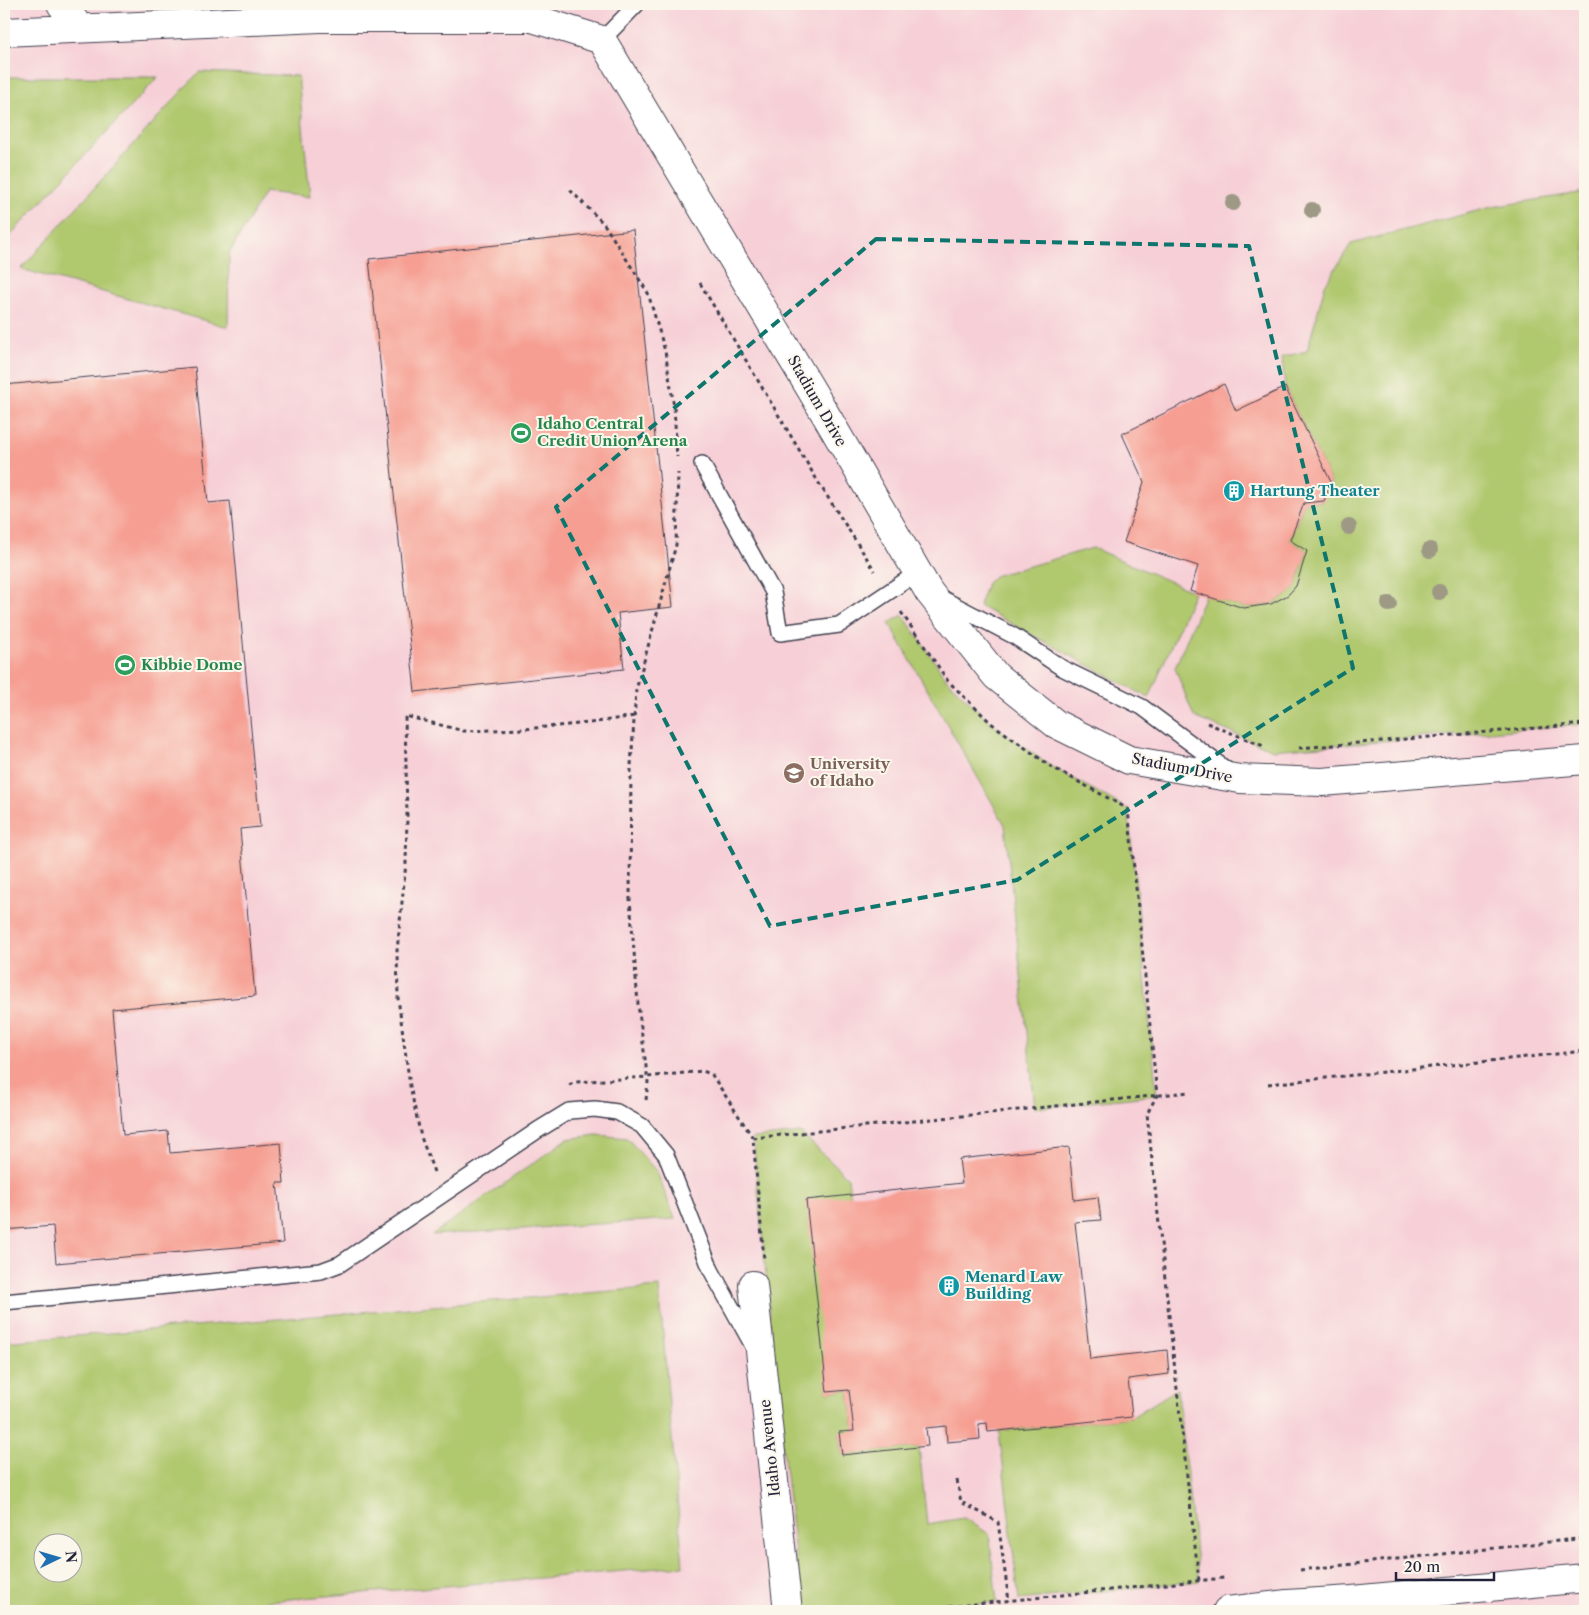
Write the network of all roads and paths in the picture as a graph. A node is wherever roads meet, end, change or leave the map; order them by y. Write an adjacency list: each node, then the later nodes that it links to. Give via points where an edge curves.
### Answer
1 (62, 4): 4 (street)
2 (637, 4): 6 (lane)
3 (533, 11): 4 (street); 6 (street)
4 (80, 28): 5 (street)
5 (4, 32)
6 (602, 40): 11 (street, Stadium Drive)
7 (570, 190): 8 (path, via 604,224 648,293 665,351)
8 (678, 461)
9 (702, 464): 11 (lane, via 773,592 780,632 839,625)
10 (678, 470): 12 (path, via 676,545 636,690)
11 (923, 582): 18 (lane, via 1062,668 1142,707); 18 (street, Stadium Drive, via 996,676 1056,724 1128,760)
12 (635, 716): 24 (path, via 631,766 630,899 648,1082); 26 (path, via 524,729 464,731 405,716 406,862 397,951 398,998 410,1086 421,1137)
13 (1203, 721): 16 (path)
14 (1585, 724): 15 (path)
15 (1292, 749)
16 (1273, 750)
17 (1585, 760): 18 (street, Stadium Drive, via 1322,782)
18 (1240, 779)
19 (1128, 809): 23 (path)
20 (1585, 1051): 21 (path)
21 (1268, 1084)
22 (1189, 1092): 23 (path)
23 (1157, 1095): 25 (path); 32 (path, via 1147,1114)
24 (642, 1126): 28 (lane, via 617,1112 595,1109 569,1111 340,1264 321,1271); 29 (lane, via 666,1154 710,1270)
25 (753, 1138)
26 (435, 1174)
27 (753, 1285): 29 (street, Idaho Avenue)
28 (4, 1302)
29 (760, 1358): 34 (street, Idaho Avenue)
30 (957, 1480): 33 (path, via 960,1502 998,1522)
31 (1585, 1578): 35 (street)
32 (1199, 1581)
33 (1009, 1601)
34 (788, 1611)
35 (1228, 1611)

